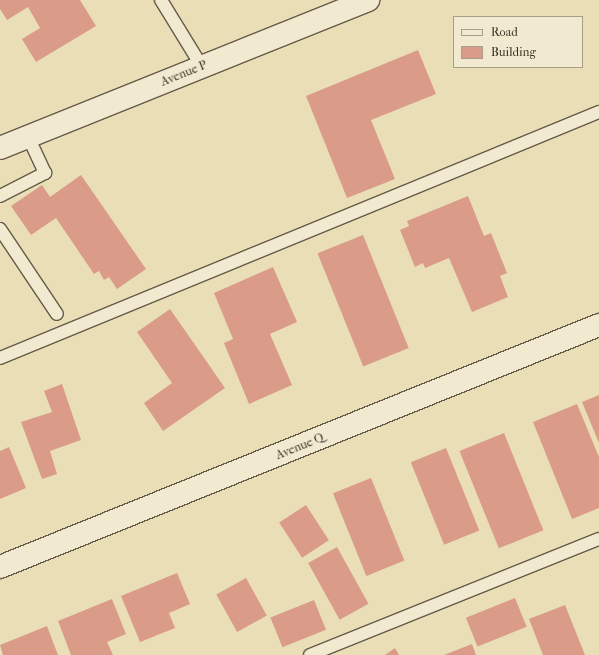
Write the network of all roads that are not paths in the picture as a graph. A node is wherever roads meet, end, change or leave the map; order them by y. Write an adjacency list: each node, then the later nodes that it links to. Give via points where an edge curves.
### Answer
1 (161, 0): 3 (lane)
2 (368, 0): 3 (street, Avenue P)
3 (202, 67): 5 (street, Avenue P)
4 (599, 112): 11 (lane)
5 (28, 137): 6 (street, Avenue P); 7 (lane, via 45,173)
6 (0, 148)
7 (0, 196)
8 (0, 229): 9 (lane)
9 (57, 314)
10 (599, 325): 13 (street, Avenue Q)
11 (0, 358)
12 (599, 539): 14 (lane)
13 (0, 567)
14 (310, 655)

